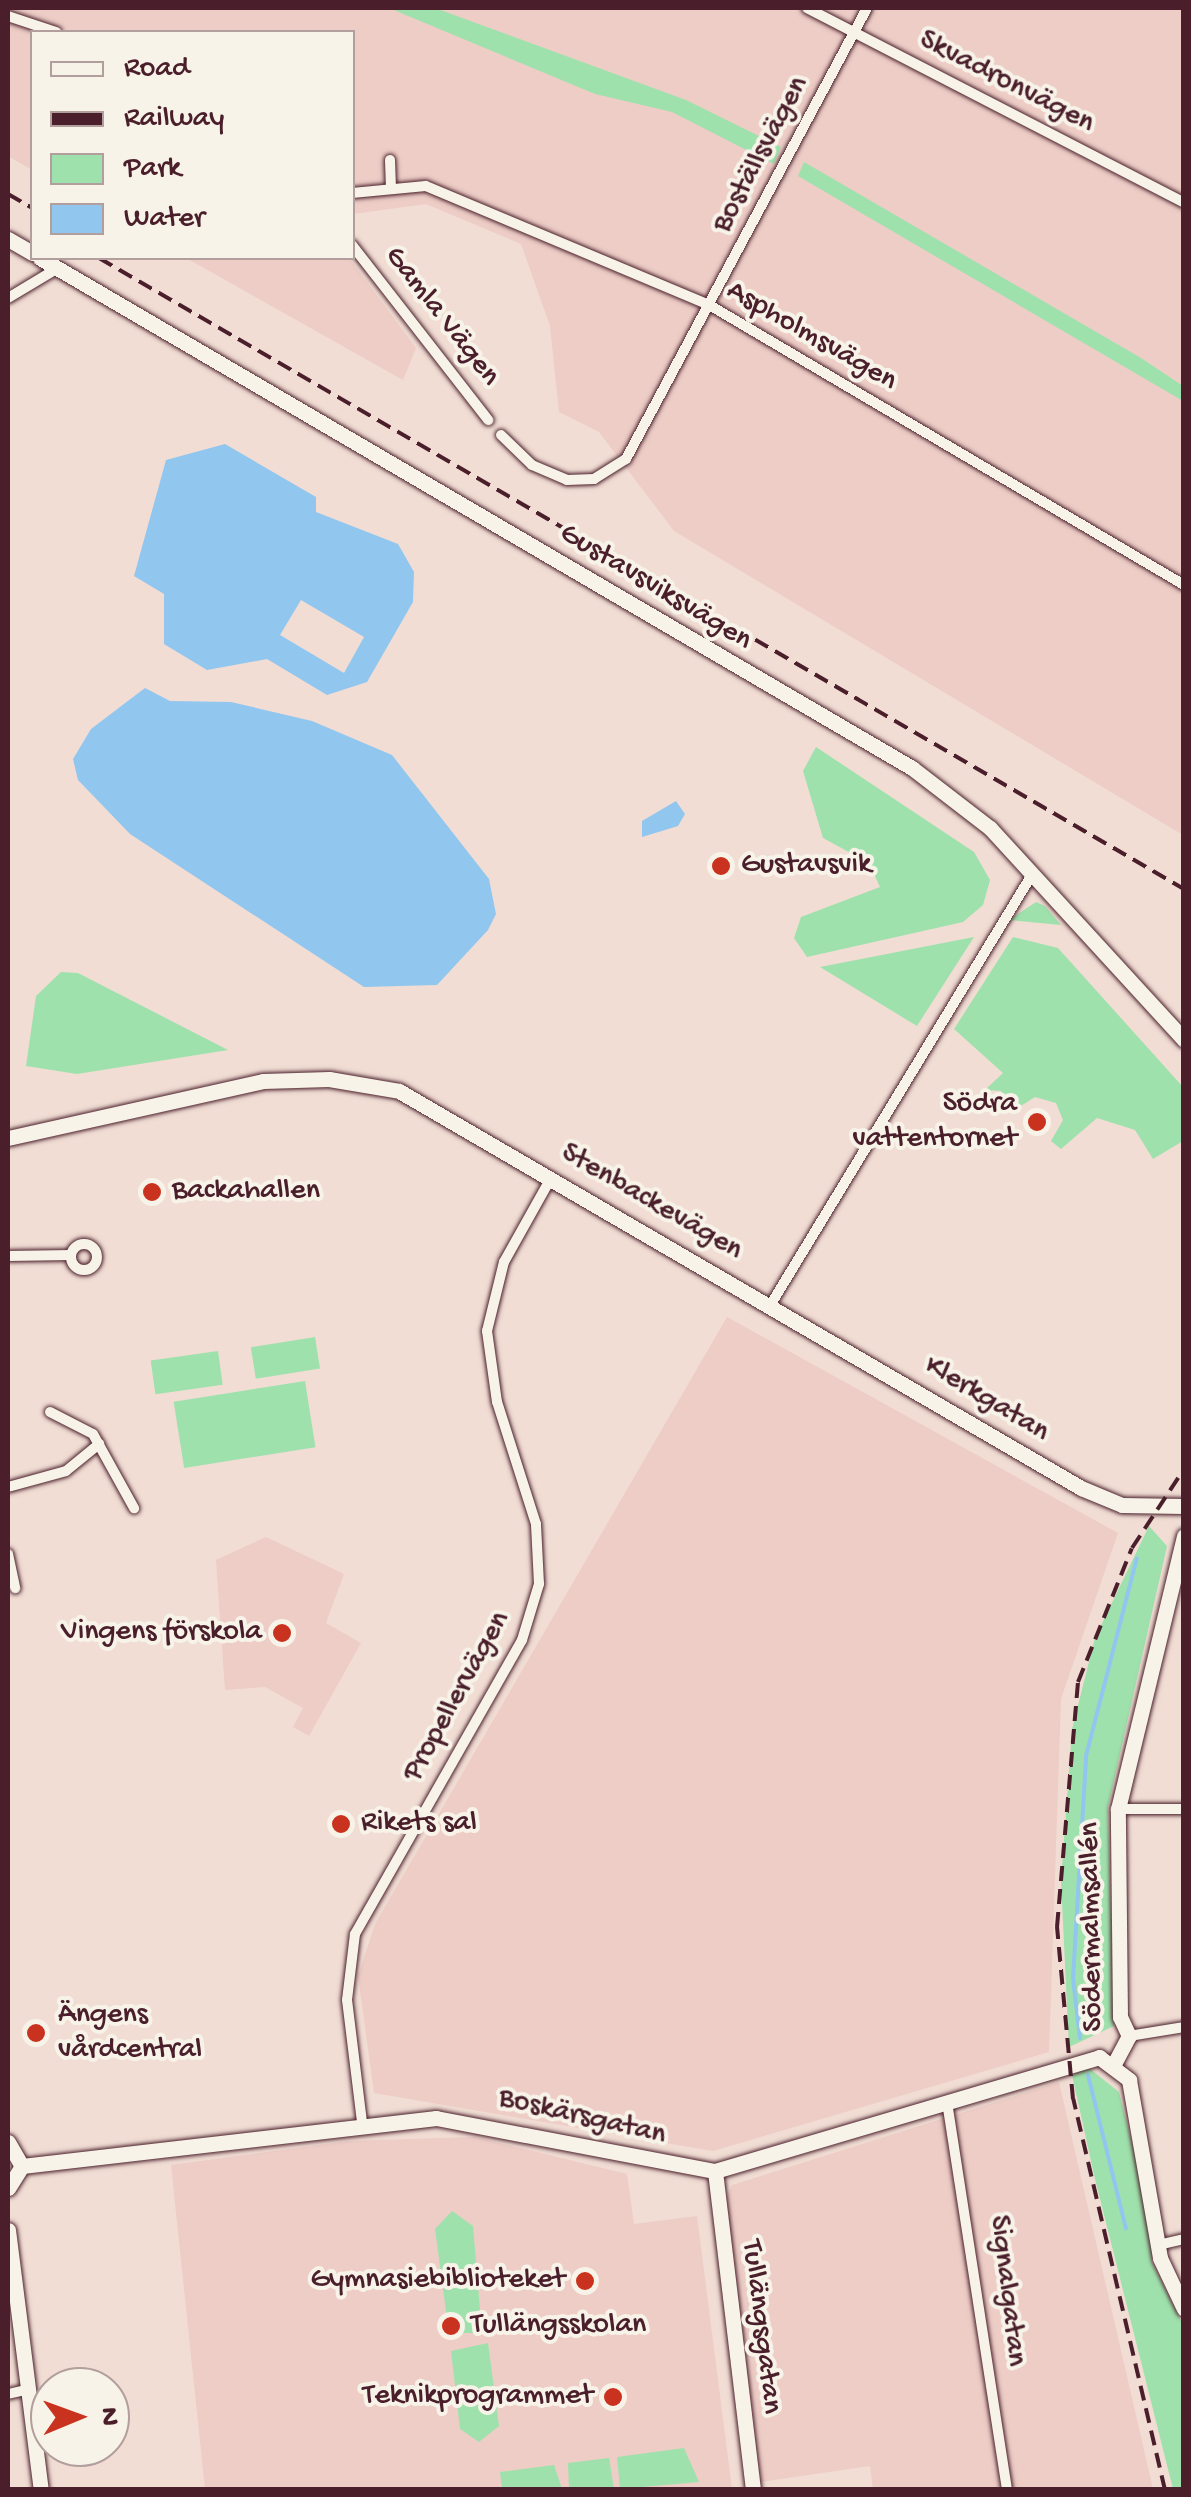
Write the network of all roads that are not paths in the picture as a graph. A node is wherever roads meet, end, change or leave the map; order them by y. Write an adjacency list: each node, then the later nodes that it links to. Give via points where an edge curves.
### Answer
1 (806, 8): 5 (street, Skvadronvägen)
2 (866, 8): 5 (street, Boställsvägen)
3 (8, 16): 4 (street)
4 (50, 30)
5 (853, 32): 9 (street, Skvadronvägen); 16 (street, Boställsvägen)
6 (390, 160): 7 (street)
7 (391, 186): 8 (street, Aspholmsvägen); 16 (street, Aspholmsvägen, via 426,186)
8 (355, 192)
9 (1184, 203)
10 (8, 239): 12 (street)
11 (355, 249): 17 (street, Gamla Vägen)
12 (30, 252)
13 (44, 260): 14 (street, Gustavsviksvägen)
14 (58, 268): 15 (street); 20 (street, Gustavsviksvägen, via 912,768)
15 (8, 298)
16 (711, 306): 18 (street, Boställsvägen, via 649,427 607,474 550,474); 19 (street, Aspholmsvägen)
17 (488, 420)
18 (501, 435)
19 (1184, 585)
20 (1033, 873): 21 (street, Gustavsviksvägen); 26 (street)
21 (1184, 1040)
22 (12, 1138): 23 (street, Stenbackevägen, via 236,1086 329,1079 419,1098)
23 (552, 1178): 26 (street, Stenbackevägen); 42 (street, Propellervägen, via 504,1262 487,1331 497,1402 536,1524 539,1584 522,1640 354,1934 346,2000)
24 (71, 1255): 25 (street)
25 (8, 1256)
26 (770, 1304): 30 (street, Klerkgatan, via 1090,1493 1142,1508)
27 (50, 1412): 28 (street)
28 (99, 1444): 29 (street, via 66,1471); 31 (street)
29 (8, 1486)
30 (1184, 1506)
31 (134, 1508)
32 (1184, 1536): 34 (street, Södermalmsallén)
33 (8, 1554): 35 (street)
34 (1182, 1562): 36 (street, Södermalmsallén)
35 (15, 1588)
36 (1118, 1809): 37 (street); 39 (street, Södermalmsallén, via 1120,2017)
37 (1184, 1809)
38 (1184, 2026): 39 (street)
39 (1129, 2036): 40 (street, Södermalmsallén)
40 (1114, 2062): 41 (street, Boskärsgatan, via 1076,2061); 49 (street, Södermalmsallén, via 1132,2093)
41 (947, 2102): 45 (street, Boskärsgatan); 55 (street, Signalgatan)
42 (362, 2122): 44 (street, Boskärsgatan); 45 (street, Boskärsgatan, via 476,2121)
43 (9, 2145): 44 (street)
44 (22, 2166): 46 (street)
45 (715, 2171): 54 (street, Tullängsgatan)
46 (8, 2188)
47 (8, 2230): 51 (street)
48 (1184, 2239): 49 (street)
49 (1158, 2245): 50 (street, Södermalmsallén)
50 (1184, 2310)
51 (29, 2389): 52 (street); 53 (street)
52 (8, 2394)
53 (41, 2490)
54 (754, 2490)
55 (1007, 2490)

